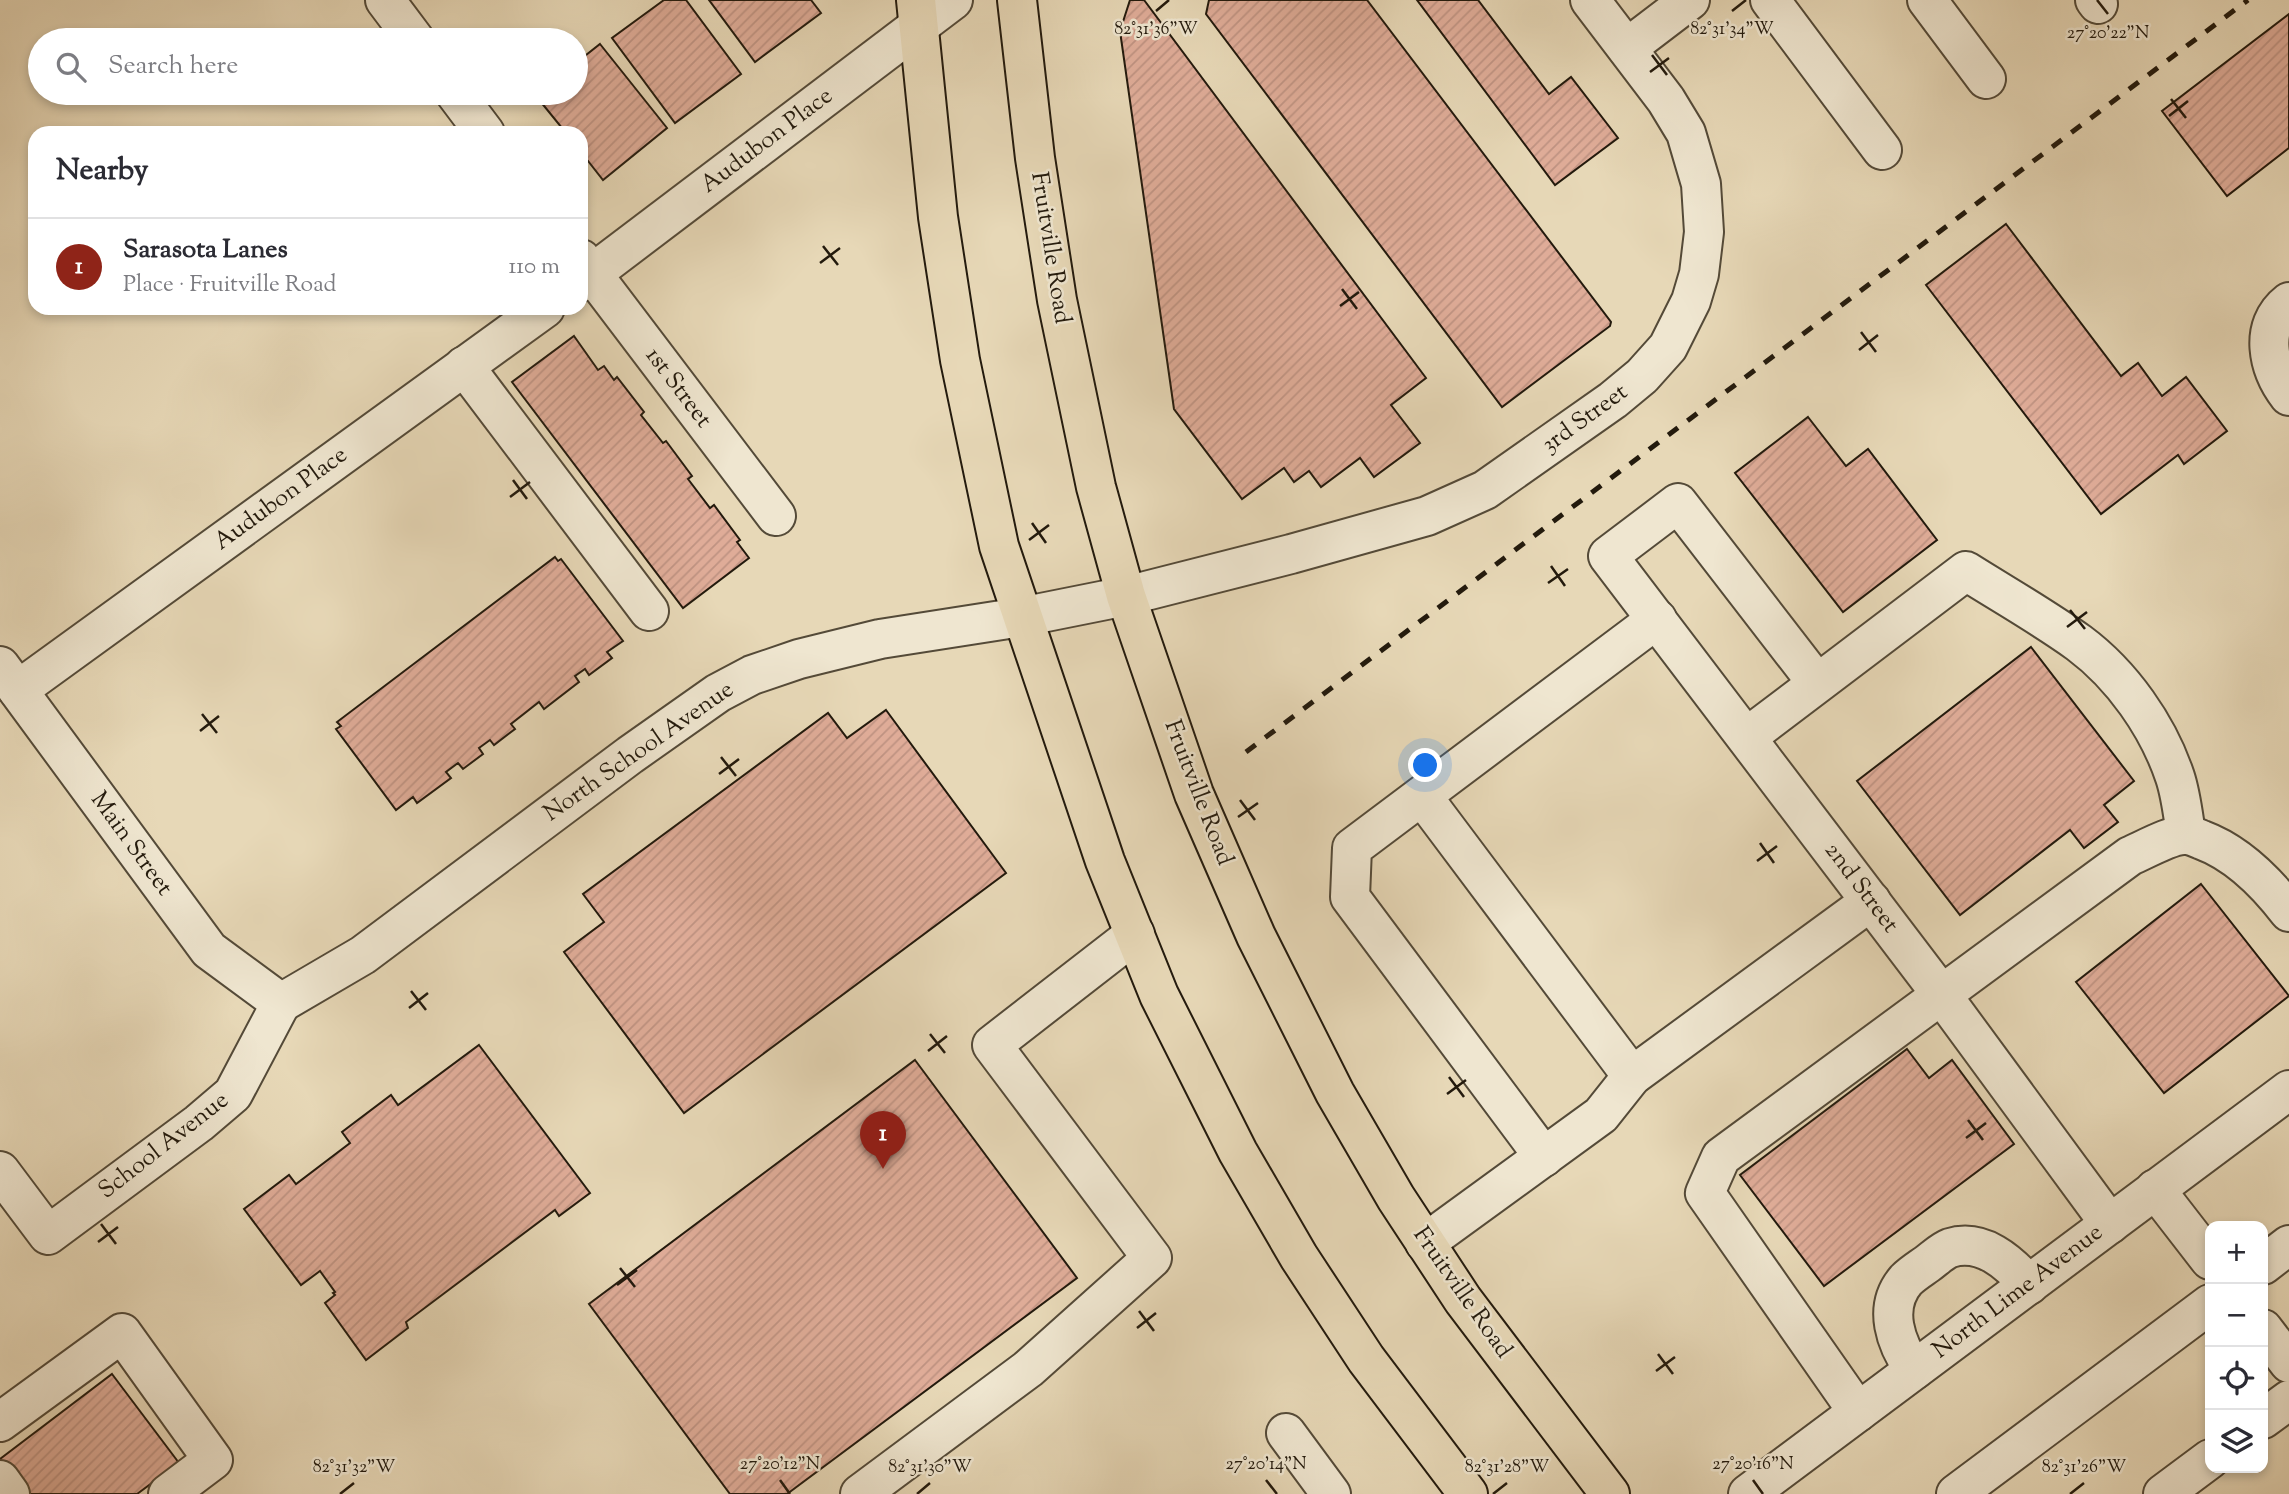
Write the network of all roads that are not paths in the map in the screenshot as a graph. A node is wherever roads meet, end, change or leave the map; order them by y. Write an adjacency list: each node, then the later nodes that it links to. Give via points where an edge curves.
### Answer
1 (385, 0): 9 (street)
2 (953, 0): 8 (street, Audubon Place)
3 (1017, 0): 22 (main road, Fruitville Road, via 1057,300 1096,487)
4 (1590, 0): 10 (street, 3rd Street)
5 (1690, 0): 10 (street)
6 (1770, 0): 14 (street)
7 (1927, 0): 11 (street)
8 (917, 12): 15 (street, Audubon Place); 24 (main road, via 938,217 960,360 999,546)
9 (406, 28)
10 (1627, 48): 22 (street, 3rd Street, via 1686,133 1701,184 1704,232 1691,301 1668,347 1642,376 1575,429 1485,491 1458,504 1394,526)
11 (1986, 79)
12 (464, 105): 13 (street)
13 (480, 126)
14 (1882, 150)
15 (588, 270)
16 (588, 276): 21 (street, 1st Street)
17 (2289, 302): 20 (street, via 2280,309 2269,336 2274,373)
18 (535, 315): 19 (street, Audubon Place)
19 (464, 366): 23 (street); 26 (street, Audubon Place)
20 (2289, 396)
21 (776, 516)
22 (1126, 596): 24 (street, North School Avenue); 42 (main road, Fruitville Road, via 1194,794 1256,936 1335,1093)
23 (649, 611)
24 (1021, 617): 33 (main road, via 1105,861); 35 (street, North School Avenue, via 880,639 771,667 735,683 640,748 363,956)
25 (1657, 619): 27 (street, 2nd Street, via 1608,556 1678,503); 28 (street, 2nd Street); 29 (street)
26 (9, 678): 35 (street, Main Street, via 209,950)
27 (1817, 683): 28 (street); 30 (street, via 1966,571 2080,644 2128,692 2150,723 2174,776)
28 (1747, 737): 31 (street, 2nd Street)
29 (1422, 796): 36 (street); 38 (street, via 1352,848 1350,897)
30 (2186, 835): 32 (street, via 2228,853); 34 (street, via 2130,856)
31 (1871, 901): 34 (street, 2nd Street); 36 (street)
32 (2289, 912)
33 (1135, 934): 60 (street, via 992,1045 1152,1258 1028,1369); 62 (main road, via 1159,995 1238,1152 1299,1257 1366,1359)
34 (1941, 994): 41 (street, 2nd Street); 52 (street, via 1721,1157 1704,1193)
35 (281, 1003): 39 (street, School Avenue, via 233,1094 48,1235)
36 (1632, 1076): 38 (street, via 1601,1115)
37 (2289, 1090): 40 (street, North Lime Avenue)
38 (1544, 1157): 42 (street)
39 (0, 1171)
40 (2155, 1189): 41 (street, North Lime Avenue); 44 (street)
41 (2110, 1224): 46 (street, North Lime Avenue)
42 (1425, 1243): 63 (main road, Fruitville Road)
43 (2289, 1245): 45 (street)
44 (2205, 1254)
45 (2268, 1261)
46 (2029, 1285): 50 (street, North Lime Avenue); 50 (street, via 1995,1253 1968,1245 1948,1249 1908,1278 1892,1308 1902,1353)
47 (2205, 1308): 65 (street)
48 (2268, 1336): 49 (street)
49 (2289, 1363)
50 (1914, 1370): 52 (street, North Lime Avenue)
51 (2289, 1400): 53 (street)
52 (1858, 1412): 64 (street, North Lime Avenue)
53 (2268, 1415)
54 (0, 1422): 59 (street, via 122,1333 213,1460)
55 (1286, 1433): 61 (street)
56 (2205, 1463): 66 (street)
57 (0, 1480): 58 (street)
58 (10, 1494)
59 (168, 1494)
60 (860, 1494)
61 (1331, 1494)
62 (1468, 1494)
63 (1610, 1494)
64 (1748, 1494)
65 (1956, 1494)
66 (2163, 1494)

